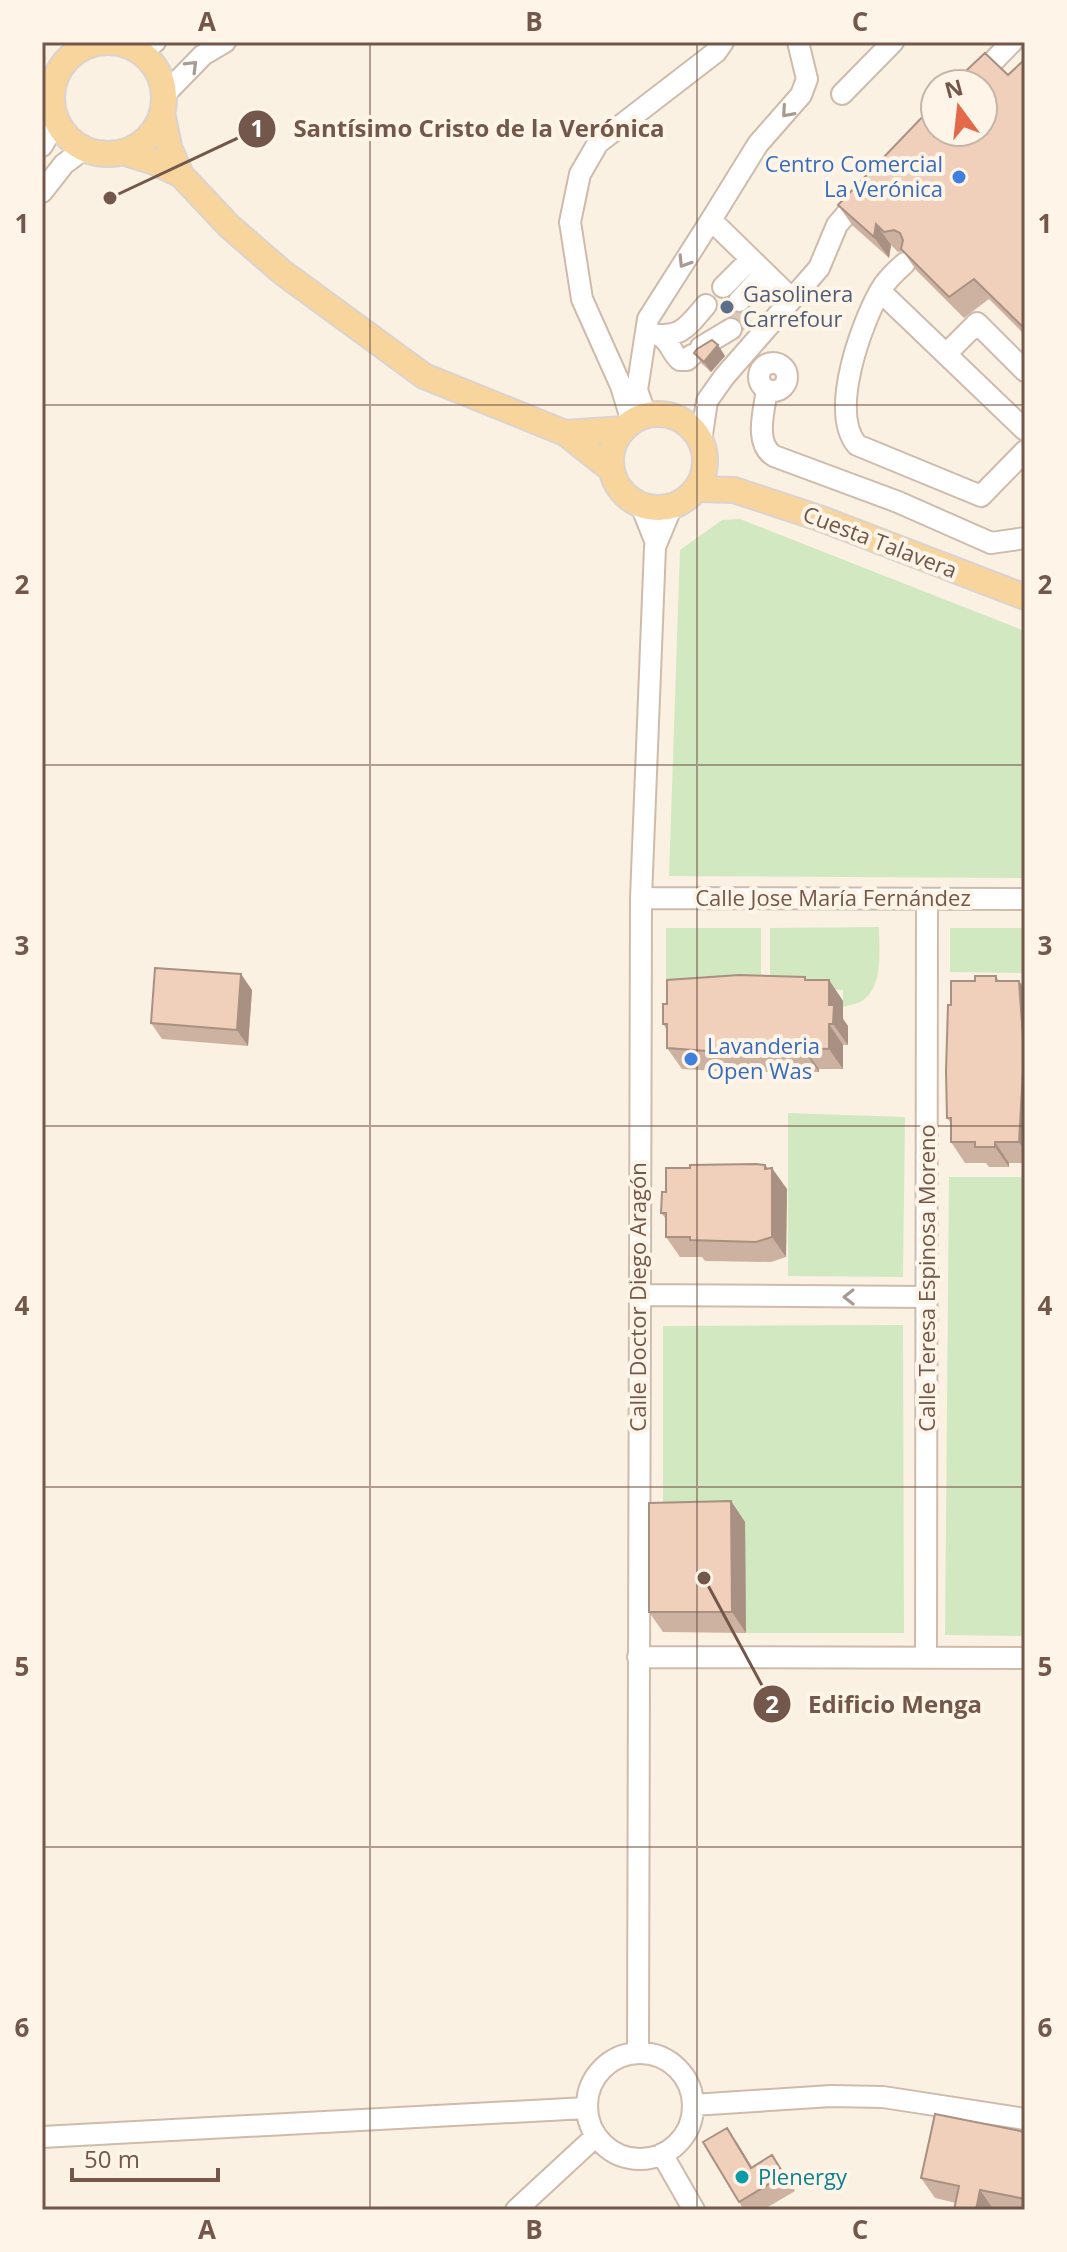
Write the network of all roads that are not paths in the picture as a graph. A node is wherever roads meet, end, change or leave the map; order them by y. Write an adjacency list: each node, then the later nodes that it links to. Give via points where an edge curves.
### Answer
1 (104, 42): 7 (main road); 8 (main road)
2 (225, 42): 11 (street, one-way to 2, via 203,55)
3 (723, 42): 34 (street, via 598,143 580,174 570,222 582,299)
4 (798, 42): 19 (street, one-way to 19, via 807,79 801,95 752,152)
5 (893, 42): 10 (street)
6 (1012, 42): 9 (street)
7 (146, 46): 11 (main road, via 160,78)
8 (63, 52): 12 (main road)
9 (987, 68)
10 (842, 94)
11 (163, 104): 15 (main road, via 148,138); 16 (main road, via 169,147)
12 (50, 109): 13 (street); 14 (main road, via 64,132)
13 (42, 146)
14 (84, 149): 15 (main road); 18 (street)
15 (122, 152): 16 (main road)
16 (181, 175): 36 (main road, via 282,272 424,376)
17 (871, 186): 24 (street, via 842,217 819,268)
18 (42, 192)
19 (711, 220): 21 (street); 29 (street, one-way to 29, via 648,319)
20 (905, 263): 23 (street)
21 (764, 271): 22 (street); 24 (street); 26 (street)
22 (723, 287)
23 (880, 291): 30 (street); 38 (street, via 861,333 849,385 846,413 857,445 981,496)
24 (791, 298): 28 (street)
25 (706, 305): 29 (street, via 679,333)
26 (744, 305)
27 (726, 325): 29 (street, via 687,360 675,356 668,341)
28 (765, 330): 32 (street); 33 (street, via 763,345 790,378)
29 (652, 338): 34 (street)
30 (946, 354): 31 (street, via 977,323); 35 (street)
31 (1025, 371)
32 (724, 377): 33 (street, via 746,375); 37 (street, via 707,401)
33 (767, 388): 45 (street, via 762,430 768,453 991,543)
34 (634, 422): 36 (main road); 37 (main road, via 661,414 677,418 692,427); 39 (main road, via 616,441)
35 (1025, 430)
36 (565, 433): 39 (main road)
37 (704, 451): 40 (main road); 41 (main road, Cuesta Talavera)
38 (1025, 451)
39 (612, 470): 42 (main road, via 617,485)
40 (697, 489): 41 (main road, Cuesta Talavera); 43 (main road)
41 (734, 490): 47 (main road, Cuesta Talavera)
42 (641, 505): 43 (main road); 46 (street, Calle Doctor Diego Aragón)
43 (672, 506): 46 (street, Calle Doctor Diego Aragón)
44 (1025, 530): 45 (street)
45 (1025, 539)
46 (656, 543): 48 (street, Calle Doctor Diego Aragón)
47 (1017, 592)
48 (641, 898): 49 (street, Calle Jose María Fernández); 51 (street, Calle Doctor Diego Aragón)
49 (927, 899): 50 (street, Calle Jose María Fernández); 52 (street, Calle Teresa Espinosa Moreno)
50 (1025, 899)
51 (638, 1295): 52 (street, one-way to 51); 53 (street, Calle Doctor Diego Aragón)
52 (927, 1297): 54 (street, Calle Teresa Espinosa Moreno)
53 (638, 1657): 54 (street); 56 (street, Calle Doctor Diego Aragón)
54 (926, 1657): 55 (street)
55 (1025, 1658)
56 (638, 2052): 57 (street, via 670,2062 682,2073); 58 (street, via 605,2065 594,2079)
57 (693, 2105): 59 (street, via 883,2097); 62 (street, via 685,2134)
58 (586, 2108): 60 (street); 61 (street)
59 (1025, 2119)
60 (596, 2136): 62 (street, via 626,2157); 63 (street)
61 (42, 2137)
62 (662, 2154): 64 (street)
63 (516, 2210)
64 (694, 2210)

